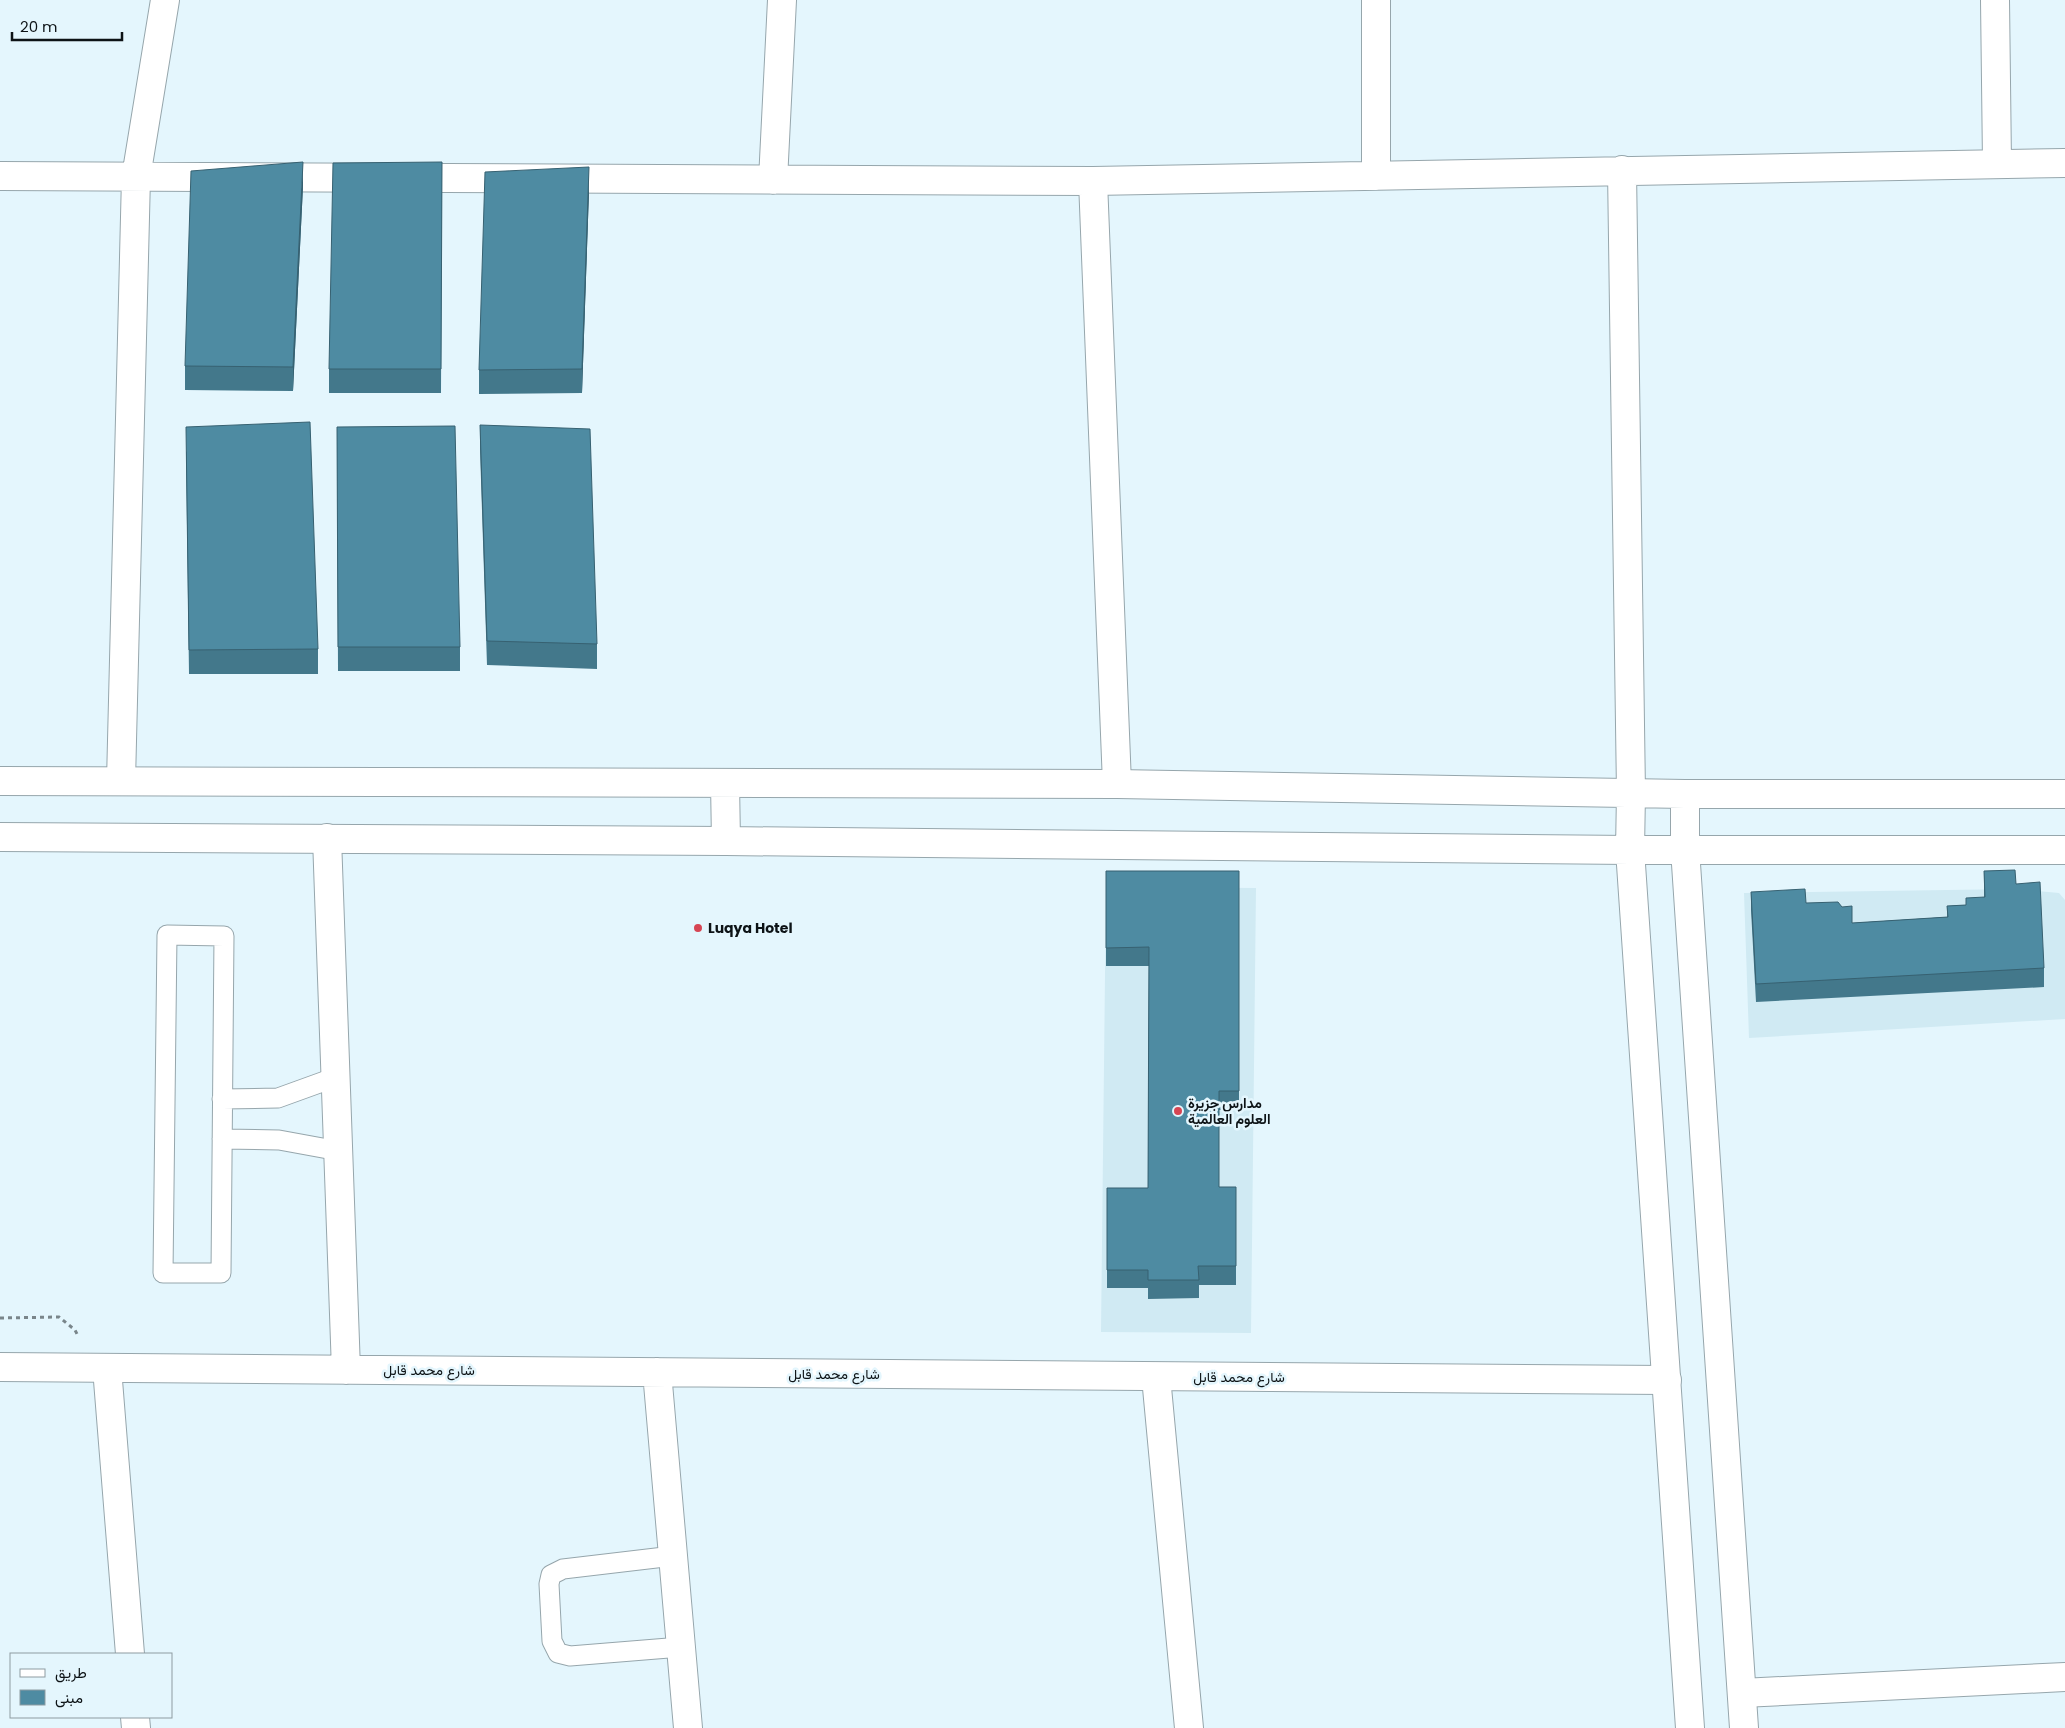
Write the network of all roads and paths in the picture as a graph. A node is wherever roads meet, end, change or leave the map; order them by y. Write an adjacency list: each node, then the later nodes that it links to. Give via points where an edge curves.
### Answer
1 (165, 0): 10 (street)
2 (782, 0): 11 (street)
3 (1376, 0): 9 (street)
4 (1995, 0): 5 (street)
5 (1997, 163): 6 (street); 7 (street)
6 (2065, 163)
7 (1622, 170): 9 (street); 17 (street)
8 (0, 176): 10 (street)
9 (1376, 176): 12 (street)
10 (136, 177): 11 (street); 14 (street)
11 (773, 180): 12 (street)
12 (1093, 181): 16 (street)
13 (0, 781): 14 (street)
14 (121, 781): 15 (street)
15 (725, 784): 16 (street); 22 (street)
16 (1117, 784): 17 (street)
17 (1631, 793): 18 (street); 24 (street)
18 (1685, 794): 19 (street); 23 (street)
19 (2065, 794)
20 (0, 837): 21 (street)
21 (327, 838): 22 (street); 26 (street)
22 (726, 841): 24 (street)
23 (1685, 849): 24 (street); 25 (street); 42 (street)
24 (1630, 850): 37 (street)
25 (2065, 850)
26 (336, 1077): 27 (lane, via 278,1098); 29 (street)
27 (222, 1099): 28 (lane); 28 (lane, via 224,936 167,935 164,1273 220,1273)
28 (222, 1139): 29 (lane, via 279,1140)
29 (339, 1151): 34 (street)
30 (0, 1318): 31 (path, via 59,1317)
31 (79, 1336)
32 (0, 1367): 33 (street, شارع محمد قابل)
33 (107, 1368): 34 (street, شارع محمد قابل); 40 (street)
34 (346, 1370): 35 (street, شارع محمد قابل)
35 (657, 1372): 36 (street, شارع محمد قابل); 38 (street)
36 (1156, 1377): 37 (street, شارع محمد قابل); 44 (street)
37 (1667, 1380): 45 (street)
38 (673, 1556): 39 (street); 39 (lane, via 563,1569 551,1575 552,1642 558,1653 570,1656)
39 (681, 1647): 43 (street)
40 (130, 1653)
41 (2065, 1677): 42 (street)
42 (1742, 1693): 46 (street)
43 (688, 1728)
44 (1189, 1728)
45 (1690, 1728)
46 (1744, 1728)

